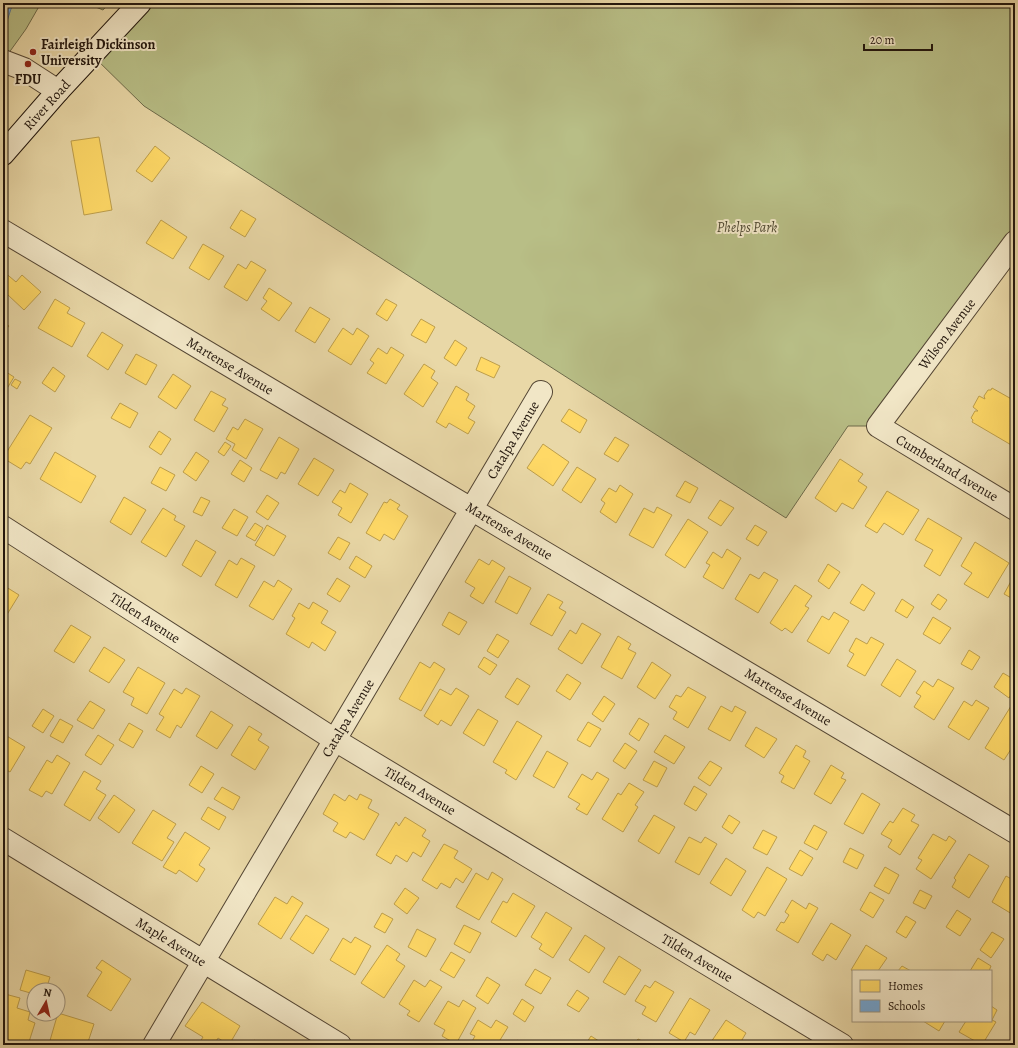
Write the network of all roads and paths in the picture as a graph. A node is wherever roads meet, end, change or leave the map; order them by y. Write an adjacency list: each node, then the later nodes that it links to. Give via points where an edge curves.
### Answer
1 (140, 3): 3 (street, River Road)
2 (3, 61): 3 (street, via 24,69)
3 (58, 91): 4 (street, River Road)
4 (3, 154)
5 (3, 231): 9 (street, Martense Avenue)
6 (1015, 242): 8 (street, Wilson Avenue)
7 (541, 392): 9 (street, Catalpa Avenue)
8 (878, 426): 10 (street, Cumberland Avenue)
9 (472, 509): 12 (street, Catalpa Avenue); 13 (street, Martense Avenue)
10 (1015, 509)
11 (3, 527): 12 (street, Tilden Avenue)
12 (335, 740): 15 (street, Catalpa Avenue); 18 (street, Tilden Avenue)
13 (1015, 832)
14 (3, 839): 15 (street, Maple Avenue)
15 (203, 962): 16 (street, Catalpa Avenue); 17 (street, Maple Avenue)
16 (154, 1045)
17 (340, 1045)
18 (842, 1045)

